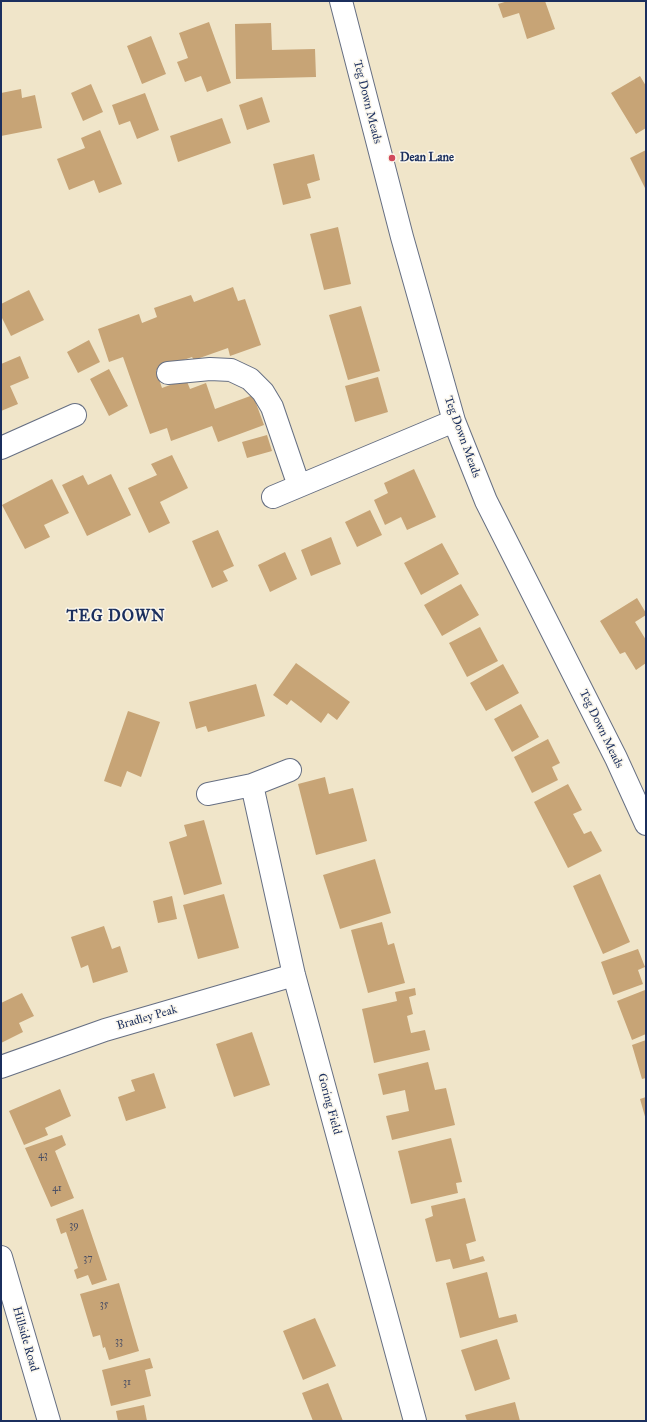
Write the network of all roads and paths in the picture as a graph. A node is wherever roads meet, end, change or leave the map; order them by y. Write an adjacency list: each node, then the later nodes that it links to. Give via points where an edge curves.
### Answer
1 (341, 1): 4 (street, Teg Down Meads, via 402,237)
2 (168, 373): 6 (street, via 232,370 250,379 263,392 272,407)
3 (76, 415): 5 (street)
4 (454, 421): 6 (street); 11 (street, Teg Down Meads, via 486,502 616,758)
5 (1, 448)
6 (299, 486): 7 (street)
7 (273, 498)
8 (290, 770): 9 (street)
9 (252, 785): 10 (street); 12 (street, Goring Field)
10 (208, 794)
11 (646, 824)
12 (294, 975): 13 (street, Bradley Peak, via 105,1030); 16 (street, Goring Field)
13 (1, 1067)
14 (2, 1264): 15 (street, Hillside Road)
15 (49, 1421)
16 (415, 1421)

